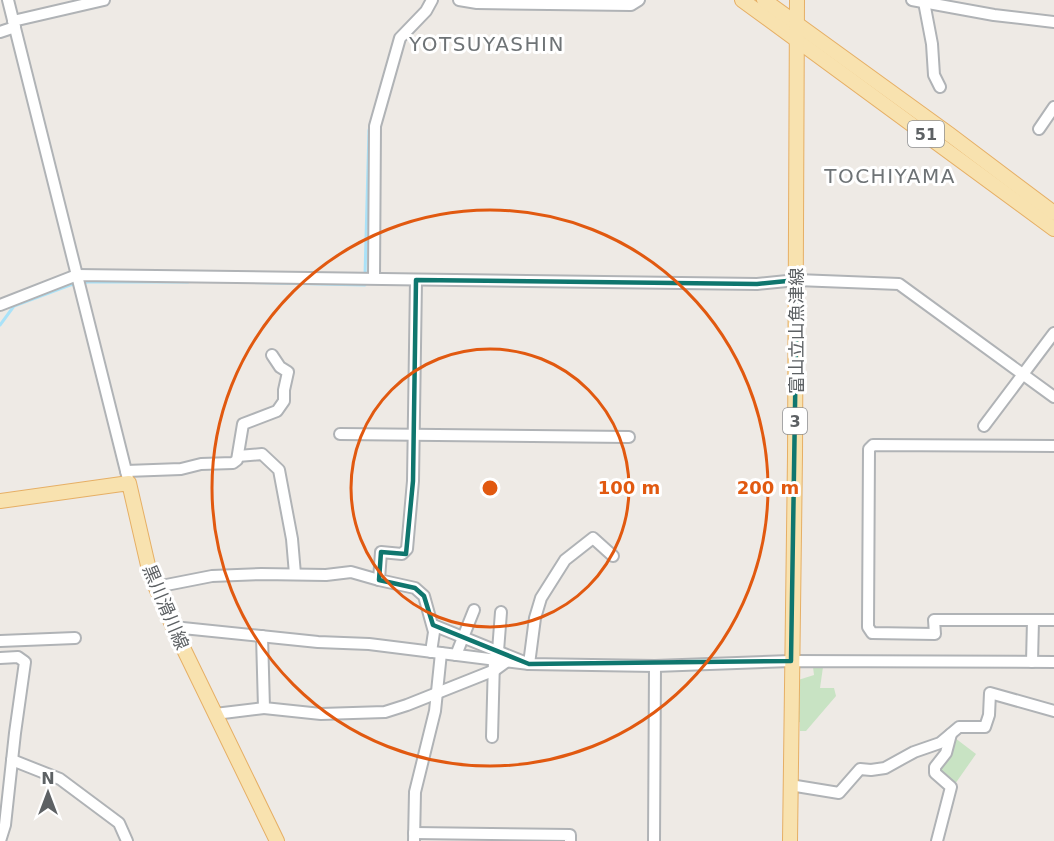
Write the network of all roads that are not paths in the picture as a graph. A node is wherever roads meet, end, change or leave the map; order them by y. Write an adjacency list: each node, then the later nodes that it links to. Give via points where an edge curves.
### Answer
1 (8, 0): 12 (street)
2 (104, 0): 12 (street)
3 (432, 0): 22 (street, via 400,38 375,126)
4 (459, 0): 5 (street, via 631,5)
5 (639, 0)
6 (742, 0): 15 (main road, 51)
7 (764, 0): 13 (main road, 51)
8 (797, 0): 13 (main road, 富山立山魚津線 / 3)
9 (912, 0): 10 (street)
10 (924, 2): 11 (street); 16 (street, via 934,75)
11 (1054, 22)
12 (14, 24): 14 (street); 21 (street)
13 (797, 25): 15 (main road, 富山立山魚津線 / 3); 19 (main road, 51)
14 (0, 32)
15 (797, 40): 20 (main road, 51); 24 (main road, 富山立山魚津線 / 3)
16 (940, 87)
17 (1054, 107): 18 (street)
18 (1039, 129)
19 (1054, 213)
20 (1054, 229)
21 (77, 275): 22 (street); 25 (street); 36 (street)
22 (374, 278): 23 (street)
23 (416, 280): 24 (street, via 758,285); 32 (street)
24 (796, 280): 28 (street, via 899,284); 56 (main road, 富山立山魚津線 / 3)
25 (0, 305)
26 (1054, 333): 28 (street)
27 (272, 355): 35 (street, via 288,372 284,401 277,411 243,424)
28 (1023, 375): 29 (street); 30 (street)
29 (1054, 398)
30 (984, 426)
31 (340, 434): 32 (street)
32 (414, 434): 33 (street); 40 (street, via 407,549 402,554 381,552)
33 (629, 437)
34 (1054, 446): 44 (street, via 873,445 869,449 868,627 872,633 935,634 934,620)
35 (238, 456): 36 (street, via 233,462); 39 (street, via 262,454 279,470)
36 (127, 477): 37 (main road); 41 (main road, 黒川滑川線)
37 (0, 501)
38 (614, 556): 59 (street, via 593,538 565,560 541,598)
39 (295, 574): 40 (street, via 351,572); 41 (street, via 212,576)
40 (379, 580): 46 (street, via 415,588 424,596)
41 (156, 587): 47 (main road, 黒川滑川線)
42 (474, 610): 50 (street)
43 (501, 612): 55 (street)
44 (1033, 620): 45 (street); 57 (street)
45 (1054, 620)
46 (433, 625): 50 (street); 52 (street)
47 (173, 627): 48 (street); 64 (main road, 黒川滑川線)
48 (262, 636): 52 (street); 62 (street)
49 (75, 638): 51 (street)
50 (462, 638): 53 (street); 55 (street)
51 (0, 641)
52 (436, 652): 53 (street); 61 (street)
53 (456, 655): 55 (street)
54 (0, 658): 67 (street, via 18,657 25,662)
55 (496, 661): 59 (street); 59 (street); 61 (street); 66 (street)
56 (791, 662): 57 (street); 60 (street); 68 (main road, 富山立山魚津線 / 3)
57 (1032, 662): 58 (street)
58 (1054, 663)
59 (529, 664): 60 (street)
60 (655, 666): 76 (street)
61 (436, 693): 62 (street, via 385,712 321,714); 69 (street, via 415,792)
62 (264, 708): 64 (street)
63 (1054, 711): 65 (street, via 990,693 985,727 958,727)
64 (215, 714): 74 (main road, 黒川滑川線)
65 (951, 734): 68 (street, via 885,768 860,769 839,793); 78 (street, via 946,753 935,767 938,777 951,787)
66 (492, 737)
67 (12, 759): 72 (street); 73 (street, via 60,779 119,823)
68 (790, 785): 77 (main road, 富山立山魚津線 / 3)
69 (414, 837): 70 (street)
70 (469, 837): 71 (street)
71 (520, 838): 75 (street, via 570,835)
72 (0, 840)
73 (127, 841)
74 (277, 841)
75 (570, 841)
76 (654, 841)
77 (790, 841)
78 (937, 841)

